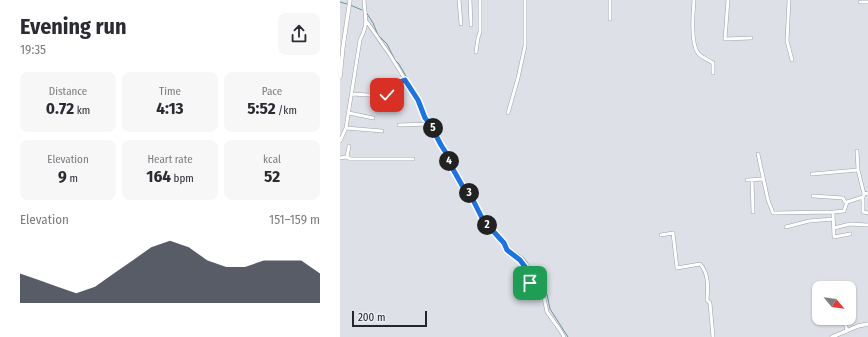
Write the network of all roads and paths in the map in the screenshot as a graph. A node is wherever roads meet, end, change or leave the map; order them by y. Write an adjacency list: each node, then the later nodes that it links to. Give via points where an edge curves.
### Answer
1 (364, 0): 14 (street)
2 (459, 0): 15 (street)
3 (470, 0): 16 (street)
4 (480, 0): 18 (street, via 480,32)
5 (525, 0): 25 (street, via 525,46)
6 (610, 0): 13 (street)
7 (694, 0): 20 (street, via 692,28 696,50 713,64)
8 (728, 0): 17 (street, via 725,39)
9 (789, 0): 19 (street, via 787,41)
10 (349, 1): 21 (street)
11 (860, 2): 12 (street)
12 (868, 2)
13 (610, 19)
14 (367, 22): 22 (street); 23 (street, via 360,40)
15 (460, 24)
16 (471, 25)
17 (751, 38)
18 (476, 52)
19 (792, 60)
20 (713, 73)
21 (340, 77)
22 (405, 80): 23 (street, via 393,84 385,96); 27 (street)
23 (352, 94): 24 (street)
24 (349, 113): 26 (street); 29 (street)
25 (508, 113)
26 (373, 118)
27 (430, 124): 28 (street); 58 (street, via 483,220 529,272 530,283 542,293 547,312)
28 (399, 125)
29 (346, 128): 30 (street); 31 (street)
30 (382, 131)
31 (340, 141)
32 (349, 146): 35 (street)
33 (857, 151): 38 (street)
34 (758, 154): 40 (street)
35 (347, 157): 36 (street); 37 (street)
36 (340, 158)
37 (413, 159)
38 (858, 170): 39 (street); 43 (street)
39 (812, 174)
40 (763, 179): 42 (street); 47 (street, via 773,214)
41 (747, 180): 42 (street)
42 (752, 180): 46 (street)
43 (865, 195): 45 (street); 48 (street, via 863,212)
44 (814, 196): 45 (street, via 843,198)
45 (847, 202): 47 (street, via 844,211)
46 (753, 212)
47 (833, 212): 49 (street)
48 (868, 213)
49 (833, 220): 51 (street, via 809,221); 52 (street)
50 (868, 225): 52 (street, via 850,224)
51 (786, 226)
52 (834, 228): 53 (street, via 835,237)
53 (850, 234)
54 (661, 235): 59 (street, via 673,233 677,268 700,264 704,270 707,276 707,300 710,303)
55 (868, 324): 57 (street)
56 (846, 325): 57 (street)
57 (847, 331): 60 (street)
58 (564, 337)
59 (713, 337)
60 (832, 337)

